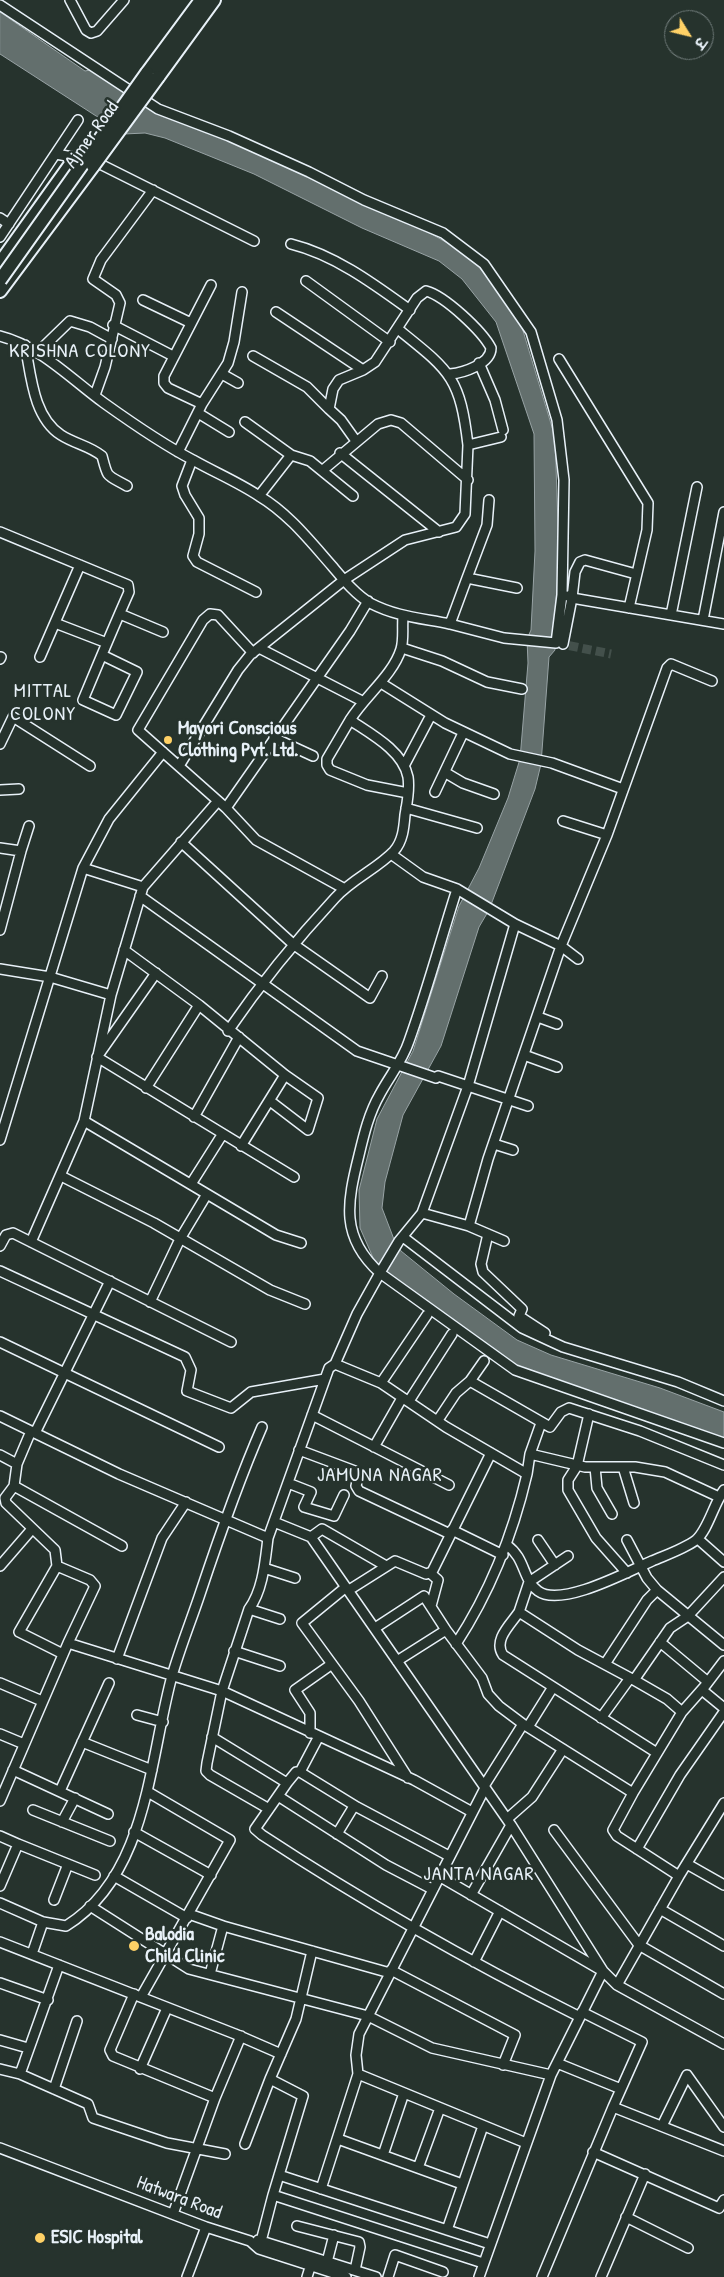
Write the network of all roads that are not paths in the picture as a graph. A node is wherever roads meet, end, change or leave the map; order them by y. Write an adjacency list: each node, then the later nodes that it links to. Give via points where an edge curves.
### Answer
1 (70, 0): 5 (street, via 86,30 91,33 97,31)
2 (191, 0): 15 (highway, Ajmer Road)
3 (201, 0): 16 (highway, bridge)
4 (214, 0): 19 (highway, Ajmer Road, bridge)
5 (118, 2)
6 (0, 6): 67 (street, via 158,109 229,136 364,200 443,233 484,264 531,332 557,420 564,480)
7 (78, 120): 8 (street)
8 (56, 154): 9 (street, via 94,161); 11 (street)
9 (153, 190): 13 (street); 25 (street, via 101,260 93,279 116,294 120,303)
10 (0, 218): 11 (street)
11 (8, 224): 12 (street)
12 (0, 237)
13 (254, 241)
14 (291, 244): 22 (street, via 304,247 354,272)
15 (0, 263)
16 (0, 280)
17 (306, 281): 29 (street)
18 (212, 285): 24 (street)
19 (0, 291)
20 (242, 292): 37 (street, via 234,342)
21 (143, 300): 24 (street)
22 (410, 310): 26 (street); 35 (street, via 426,291 459,313 491,348 488,357)
23 (276, 312): 36 (street)
24 (191, 323): 32 (street)
25 (113, 325): 28 (street); 32 (street)
26 (399, 330): 29 (street); 38 (street, via 440,362)
27 (0, 336): 30 (street)
28 (112, 339): 31 (street, via 70,321); 40 (street)
29 (390, 342): 36 (street, via 375,362)
30 (25, 345): 31 (street); 53 (street, via 34,391 51,428 102,456 108,476)
31 (38, 352): 40 (street)
32 (173, 356): 41 (street, via 164,383)
33 (253, 356): 42 (street, via 308,387)
34 (559, 359): 62 (street, via 648,503 647,530)
35 (479, 363): 38 (street, via 460,373); 46 (street, via 495,400 502,433)
36 (363, 370): 42 (street, via 339,380 333,389)
37 (222, 374): 39 (street); 41 (street)
38 (450, 374): 46 (street, via 465,416)
39 (238, 383)
40 (95, 395): 47 (street)
41 (200, 408): 44 (street); 47 (street)
42 (329, 409): 45 (street)
43 (245, 422): 49 (street)
44 (230, 432)
45 (356, 441): 48 (street); 52 (street, via 378,424 391,420 401,423)
46 (468, 445): 52 (street)
47 (178, 452): 50 (street)
48 (340, 454): 51 (street); 60 (street)
49 (291, 455): 51 (street, via 310,461); 55 (street)
50 (192, 460): 55 (street); 66 (street, via 182,486 199,518 193,556 197,562)
51 (323, 470): 56 (street)
52 (468, 480): 60 (street, via 466,514 456,527)
53 (127, 486)
54 (697, 487): 72 (street)
55 (259, 496): 64 (street, via 290,520)
56 (353, 496)
57 (489, 500): 63 (street, via 488,525)
58 (724, 512): 74 (street)
59 (0, 532): 61 (street)
60 (439, 532): 64 (street, via 405,540)
61 (80, 565): 71 (street, via 128,585 130,592); 76 (street)
62 (636, 574): 68 (street, via 585,560 580,562 575,572); 70 (street)
63 (467, 578): 65 (street); 77 (street)
64 (344, 580): 69 (street); 82 (street)
65 (517, 588)
66 (256, 592)
67 (562, 595): 68 (street); 80 (street)
68 (572, 598): 70 (street); 80 (street)
69 (368, 601): 73 (street); 85 (street)
70 (629, 608): 72 (street)
71 (120, 614): 78 (street); 79 (street)
72 (671, 615): 74 (street)
73 (403, 617): 77 (street); 81 (street)
74 (704, 620): 75 (street)
75 (724, 622)
76 (55, 623): 79 (street); 84 (street)
77 (450, 624): 80 (street, via 524,641)
78 (164, 632)
79 (107, 643): 83 (street)
80 (560, 643)
81 (402, 648): 87 (street); 88 (street, via 442,661 487,682)
82 (256, 651): 85 (street); 95 (street, via 218,615 210,614 203,620 138,730); 98 (street, via 238,670)
83 (102, 655): 83 (street, via 82,700 116,715 137,672)
84 (40, 657)
85 (318, 676): 89 (street); 93 (street)
86 (712, 681): 102 (street, via 671,664 667,668)
87 (380, 683): 89 (street); 90 (street)
88 (522, 689)
89 (362, 701): 91 (street)
90 (431, 715): 92 (street); 99 (street)
91 (350, 720): 99 (street, via 382,743); 105 (street, via 326,759 330,770 367,785)
92 (463, 733): 100 (street); 102 (street, via 510,754 552,763)
93 (274, 738): 96 (street); 108 (street)
94 (0, 744): 97 (street, via 13,718)
95 (163, 752): 98 (street); 118 (street, via 109,819)
96 (313, 756)
97 (90, 766)
98 (179, 766): 107 (street)
99 (404, 766): 105 (street)
100 (446, 773): 104 (street); 106 (street)
101 (19, 789): 103 (street)
102 (624, 789): 113 (street)
103 (0, 790)
104 (435, 792)
105 (408, 793): 109 (street)
106 (494, 794)
107 (218, 801): 108 (street); 114 (street)
108 (226, 808): 120 (street, via 256,840)
109 (406, 808): 112 (street); 117 (street, via 403,834)
110 (563, 821): 113 (street)
111 (29, 826): 116 (street)
112 (477, 828)
113 (607, 835): 126 (street)
114 (181, 842): 119 (street); 125 (street)
115 (0, 848): 116 (street)
116 (21, 851): 124 (street)
117 (391, 854): 120 (street); 121 (street, via 423,877)
118 (83, 868): 119 (street); 132 (street)
119 (143, 887): 122 (street)
120 (343, 888): 125 (street)
121 (457, 889): 123 (street); 142 (street, via 409,1043)
122 (140, 896): 127 (street); 133 (street)
123 (514, 924): 126 (street); 145 (street)
124 (0, 930)
125 (293, 944): 131 (street, via 370,998); 133 (street)
126 (561, 946): 128 (street); 136 (street)
127 (124, 950): 130 (street); 134 (street)
128 (578, 959)
129 (0, 969): 132 (street)
130 (156, 973): 135 (street); 141 (street)
131 (382, 976)
132 (50, 977): 134 (street); 153 (street)
133 (261, 983): 138 (street); 142 (street, via 357,1051)
134 (111, 995): 141 (street)
135 (199, 1005): 138 (street); 146 (street)
136 (538, 1017): 137 (street); 140 (street)
137 (557, 1024)
138 (228, 1030): 139 (street)
139 (239, 1037): 144 (street); 150 (street)
140 (524, 1055): 143 (street); 147 (street)
141 (97, 1057): 146 (street); 151 (street)
142 (396, 1066): 145 (street); 171 (street, via 371,1114 348,1205 350,1226 358,1248 366,1261)
143 (557, 1066)
144 (285, 1075): 148 (street); 148 (street, via 318,1098 308,1130)
145 (468, 1086): 147 (street); 161 (street)
146 (146, 1088): 150 (street)
147 (509, 1100): 149 (street); 154 (street)
148 (270, 1101): 155 (street)
149 (528, 1106)
150 (194, 1117): 152 (street)
151 (84, 1120): 157 (street); 159 (street)
152 (222, 1135): 155 (street); 159 (street)
153 (0, 1140)
154 (494, 1144): 156 (street); 162 (street)
155 (241, 1146): 158 (street)
156 (513, 1150)
157 (61, 1176): 164 (street); 167 (street)
158 (294, 1177)
159 (191, 1184): 160 (street)
160 (207, 1194): 164 (street); 168 (street, via 276,1235)
161 (422, 1213): 162 (street); 165 (street)
162 (469, 1226): 163 (street)
163 (488, 1234): 166 (street); 177 (street, via 481,1264 483,1272 522,1309 519,1316)
164 (180, 1239): 173 (street); 174 (street, via 256,1283)
165 (401, 1239): 171 (street); 188 (street, via 522,1328 563,1347 678,1382)
166 (504, 1241)
167 (32, 1242): 169 (street, via 14,1232 6,1235); 172 (street)
168 (301, 1243)
169 (0, 1246)
170 (0, 1271): 175 (street)
171 (381, 1272): 182 (street, via 357,1314); 196 (street, via 515,1370)
172 (110, 1282): 173 (street); 175 (street)
173 (150, 1302): 180 (street)
174 (305, 1304)
175 (94, 1315): 183 (street); 184 (street, via 185,1357 190,1370 187,1391 231,1408 251,1392)
176 (427, 1315): 186 (street)
177 (545, 1333)
178 (452, 1334): 187 (street)
179 (0, 1342): 183 (street)
180 (231, 1342)
181 (484, 1361): 185 (street)
182 (335, 1364): 184 (street, via 329,1368); 186 (street)
183 (66, 1372): 195 (street); 197 (street)
184 (325, 1379): 190 (street)
185 (470, 1381): 192 (street, via 456,1393); 193 (street)
186 (381, 1383): 187 (street)
187 (406, 1400): 192 (street); 198 (street)
188 (724, 1400)
189 (590, 1414): 193 (street, via 566,1408 552,1426); 204 (street, via 687,1448); 205 (street)
190 (312, 1415): 198 (street); 199 (street)
191 (2, 1420): 195 (street)
192 (438, 1420): 200 (street)
193 (541, 1423): 201 (street)
194 (262, 1427): 217 (street)
195 (33, 1432): 203 (street); 214 (street)
196 (724, 1443)
197 (219, 1447)
198 (374, 1447): 210 (street)
199 (299, 1450): 209 (street); 220 (street, via 355,1471 359,1491)
200 (491, 1452): 208 (street); 220 (street)
201 (530, 1454): 205 (street); 208 (street)
202 (0, 1455): 203 (street)
203 (17, 1464): 211 (street)
204 (724, 1465)
205 (577, 1466): 206 (street); 238 (street, via 568,1480 568,1490 596,1538)
206 (595, 1467): 207 (street); 216 (street, via 597,1488)
207 (623, 1467): 212 (street, via 665,1472); 215 (street)
208 (527, 1474): 226 (street)
209 (288, 1483): 213 (street, via 311,1492 304,1507 334,1516); 218 (street)
210 (449, 1485)
211 (14, 1486): 219 (street, via 5,1498 6,1503); 227 (street)
212 (721, 1493): 223 (street)
213 (344, 1495)
214 (186, 1502): 217 (street); 257 (street, via 162,1538)
215 (634, 1504)
216 (612, 1514)
217 (225, 1519): 222 (street); 263 (street)
218 (274, 1522): 221 (street); 222 (street)
219 (32, 1529): 232 (street); 233 (street, via 55,1550)
220 (451, 1532): 228 (street); 237 (street)
221 (310, 1537): 234 (street, via 322,1529); 242 (street)
222 (268, 1538): 236 (street)
223 (698, 1539): 230 (street); 235 (street)
224 (538, 1540): 231 (street)
225 (627, 1540): 235 (street)
226 (507, 1545): 228 (street); 241 (street, via 520,1556)
227 (122, 1546)
228 (504, 1555): 253 (street)
229 (568, 1556): 231 (street)
230 (724, 1562)
231 (555, 1565): 241 (street)
232 (0, 1566)
233 (57, 1566): 252 (street, via 90,1580 95,1586); 256 (street, via 19,1632)
234 (386, 1566): 237 (street, via 395,1561); 242 (street)
235 (641, 1566): 238 (street); 243 (street)
236 (264, 1568): 239 (street); 245 (street, via 256,1600)
237 (430, 1573): 244 (street, via 438,1580)
238 (627, 1573): 241 (street, via 604,1584 555,1596 538,1591)
239 (295, 1578)
240 (724, 1578): 247 (street)
241 (530, 1582): 246 (street)
242 (348, 1589): 249 (street); 260 (street, via 302,1623)
243 (657, 1590): 247 (street); 261 (street)
244 (431, 1606): 249 (street, via 424,1596); 250 (street)
245 (249, 1609): 248 (street); 255 (street)
246 (519, 1612): 261 (street); 268 (street, via 499,1640 498,1648 503,1655)
247 (688, 1616): 251 (street, via 670,1628); 254 (street)
248 (280, 1619)
249 (375, 1628): 258 (street)
250 (446, 1630): 253 (street); 258 (street)
251 (660, 1642): 264 (street); 266 (street)
252 (68, 1643): 256 (street); 257 (street)
253 (456, 1644): 278 (street, via 482,1678 488,1694)
254 (724, 1645)
255 (234, 1651): 262 (street); 270 (street)
256 (63, 1654): 271 (street)
257 (117, 1659): 263 (street)
258 (397, 1661): 292 (street)
259 (724, 1661): 266 (street)
260 (332, 1664): 280 (street, via 295,1690 310,1714); 289 (street)
261 (605, 1664): 264 (street)
262 (280, 1666)
263 (172, 1677): 270 (street); 277 (street)
264 (632, 1679): 273 (street, via 667,1699); 276 (street)
265 (109, 1682): 282 (street)
266 (708, 1682): 269 (street)
267 (0, 1683): 271 (street)
268 (553, 1687): 276 (street); 278 (street)
269 (702, 1690): 272 (street); 273 (street)
270 (222, 1692): 280 (street); 281 (street)
271 (42, 1701): 283 (street)
272 (724, 1708)
273 (682, 1712): 285 (street)
274 (724, 1712): 313 (street, via 680,1775)
275 (137, 1715): 277 (street)
276 (602, 1718): 285 (street)
277 (163, 1722): 287 (street)
278 (525, 1726): 284 (street); 292 (street)
279 (0, 1734): 283 (street)
280 (316, 1736): 288 (street); 289 (street)
281 (212, 1737): 290 (street); 301 (street, via 206,1768 208,1773)
282 (82, 1742): 287 (street); 293 (street)
283 (24, 1744): 286 (street)
284 (563, 1749): 295 (street); 306 (street, via 532,1797)
285 (657, 1753): 295 (street)
286 (13, 1770): 291 (street); 293 (street)
287 (152, 1770): 294 (street)
288 (300, 1772): 290 (street); 300 (street)
289 (408, 1778): 303 (street)
290 (287, 1782): 296 (street)
291 (4, 1783): 298 (street)
292 (485, 1787): 303 (street); 306 (street)
293 (60, 1791): 297 (street)
294 (148, 1792): 308 (street); 318 (street, via 230,1840)
295 (633, 1793): 313 (street, via 614,1830 617,1836)
296 (278, 1796): 301 (street); 309 (street)
297 (75, 1798): 304 (street); 305 (street)
298 (0, 1802)
299 (724, 1803): 316 (street)
300 (354, 1806): 309 (street); 314 (street)
301 (269, 1809): 334 (street, via 255,1829 262,1835)
302 (33, 1810): 305 (street)
303 (472, 1812): 314 (street)
304 (108, 1814)
305 (62, 1822): 311 (street)
306 (509, 1822): 325 (street); 344 (street)
307 (554, 1830): 336 (street)
308 (134, 1832): 318 (street); 319 (street)
309 (336, 1834): 324 (street)
310 (0, 1836): 312 (street)
311 (110, 1841)
312 (18, 1844): 315 (street); 323 (street)
313 (637, 1849): 321 (street)
314 (449, 1856): 320 (street)
315 (68, 1864): 317 (street); 326 (street)
316 (687, 1864): 321 (street); 322 (street)
317 (94, 1875)
318 (211, 1875): 331 (street)
319 (114, 1876): 328 (street, via 97,1902); 331 (street)
320 (439, 1876): 324 (street); 325 (street)
321 (679, 1876): 329 (street)
322 (724, 1885)
323 (0, 1886)
324 (432, 1889): 334 (street)
325 (471, 1894): 330 (street)
326 (54, 1900)
327 (0, 1903): 332 (street)
328 (90, 1906): 332 (street, via 66,1926); 340 (street)
329 (660, 1909): 336 (street); 337 (street)
330 (500, 1912): 341 (street); 344 (street)
331 (188, 1916): 333 (street); 340 (street)
332 (44, 1922): 339 (street)
333 (223, 1926): 338 (street); 345 (street)
334 (412, 1928): 341 (street); 343 (street)
335 (0, 1942): 339 (street)
336 (639, 1945): 347 (street); 348 (street)
337 (724, 1946)
338 (312, 1951): 343 (street); 350 (street)
339 (32, 1954): 342 (street)
340 (166, 1954): 345 (street, via 189,1970); 349 (street)
341 (474, 1962): 353 (street)
342 (60, 1965): 349 (street); 351 (street)
343 (391, 1971): 354 (street); 362 (street, via 515,2035)
344 (603, 1971): 347 (street); 353 (street)
345 (210, 1974): 350 (street)
346 (0, 1983): 351 (street)
347 (617, 1985): 358 (street)
348 (724, 1994)
349 (138, 1996): 352 (street); 363 (street, via 110,2050 118,2059)
350 (299, 1998): 354 (street); 360 (street, via 296,2019)
351 (48, 2000): 359 (street)
352 (167, 2008): 356 (street); 363 (street)
353 (581, 2014): 361 (street); 370 (street, via 642,2042)
354 (368, 2016): 362 (street, via 432,2048); 366 (street, via 359,2034)
355 (77, 2021): 369 (street)
356 (241, 2036): 360 (street); 372 (street)
357 (0, 2040): 359 (street)
358 (724, 2044)
359 (28, 2048): 365 (street)
360 (281, 2054): 368 (street)
361 (557, 2063): 367 (street); 370 (street)
362 (502, 2065): 367 (street)
363 (140, 2068): 372 (street)
364 (0, 2069): 365 (street)
365 (20, 2074): 369 (street)
366 (358, 2074): 371 (street); 378 (street)
367 (551, 2075): 379 (street)
368 (270, 2079): 380 (street); 389 (street, via 303,2096)
369 (54, 2089): 382 (street, via 88,2104 93,2118 134,2133)
370 (621, 2089): 373 (street)
371 (404, 2093): 374 (street); 386 (street)
372 (215, 2098): 382 (street)
373 (613, 2107): 376 (street); 384 (street)
374 (440, 2108): 375 (street); 387 (street)
375 (483, 2126): 379 (street); 390 (street)
376 (662, 2126): 377 (street, via 688,2075); 383 (street)
377 (724, 2127)
378 (338, 2139): 386 (street); 391 (street)
379 (526, 2143): 401 (street)
380 (244, 2144)
381 (0, 2148): 394 (street, Hatwara Road)
382 (196, 2149): 385 (street); 394 (street)
383 (724, 2151)
384 (593, 2152): 388 (street); 414 (street)
385 (226, 2154)
386 (382, 2155): 387 (street)
387 (418, 2168): 390 (street)
388 (645, 2174): 393 (street, via 719,2208); 395 (street)
389 (279, 2175): 391 (street); 392 (street)
390 (462, 2184): 398 (street)
391 (321, 2189): 398 (street)
392 (273, 2195): 400 (street); 405 (street)
393 (724, 2200)
394 (173, 2214): 397 (street, Hatwara Road)
395 (626, 2217): 402 (street); 415 (street)
396 (298, 2226): 399 (street)
397 (206, 2227): 400 (street, Hatwara Road); 408 (street)
398 (447, 2230): 401 (street)
399 (334, 2235): 404 (street); 406 (street, via 360,2244)
400 (260, 2244): 403 (street, Hatwara Road)
401 (490, 2244): 405 (street)
402 (688, 2248)
403 (312, 2262): 404 (street); 409 (street); 410 (street, Hatwara Road)
404 (327, 2262): 406 (street)
405 (483, 2263): 413 (street)
406 (355, 2270): 411 (street)
407 (443, 2272): 412 (street, via 395,2256)
408 (187, 2277)
409 (307, 2277)
410 (346, 2277)
411 (376, 2277)
412 (388, 2277)
413 (479, 2277)
414 (542, 2277)
415 (601, 2277)

